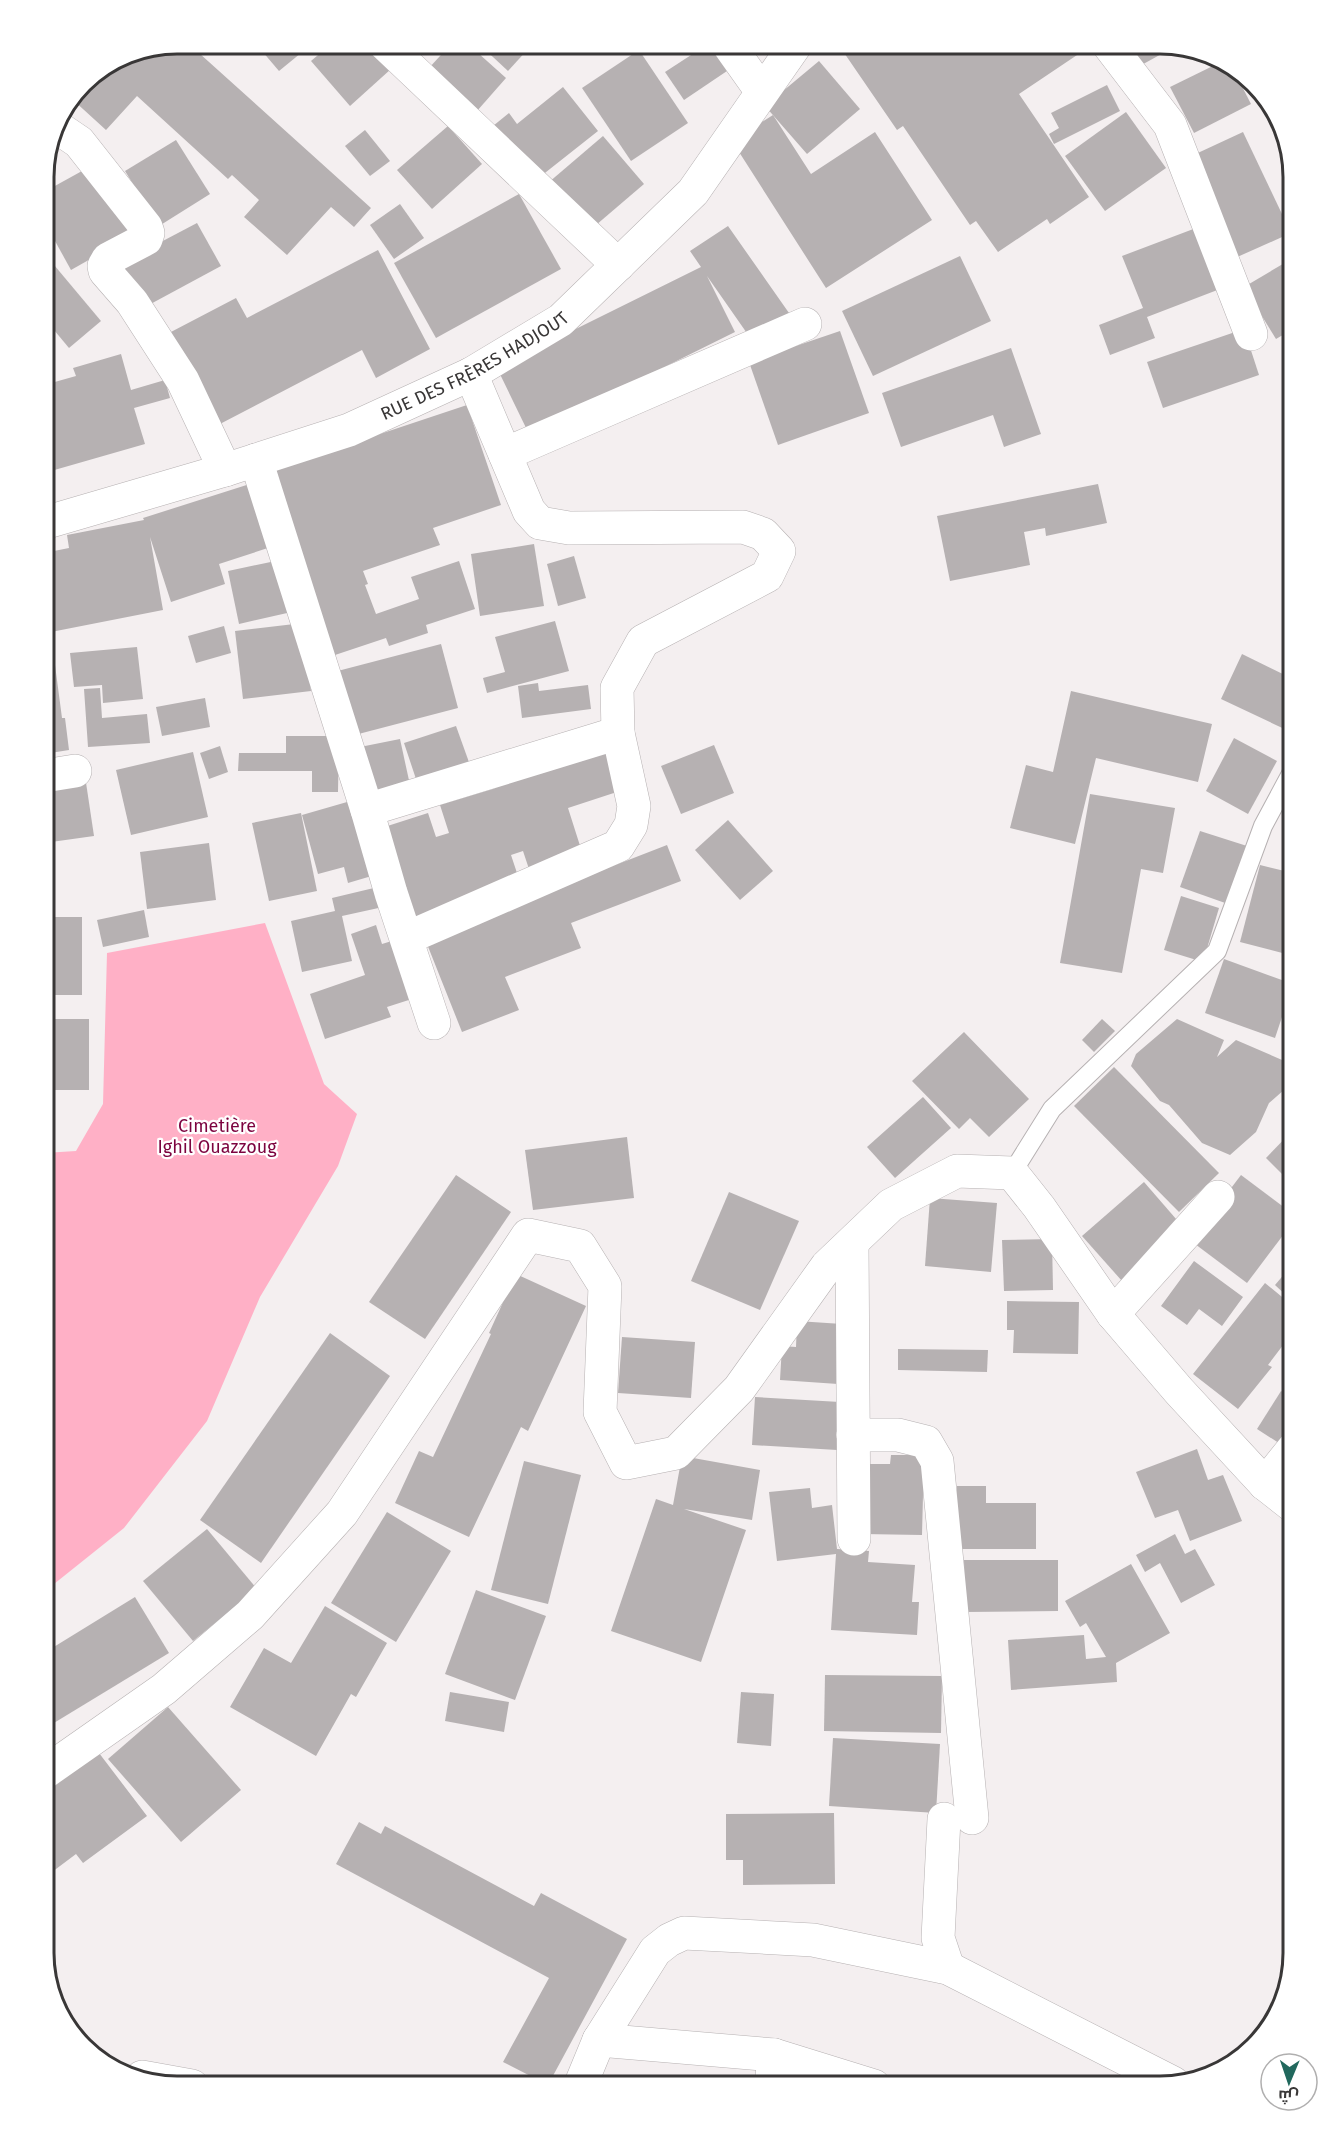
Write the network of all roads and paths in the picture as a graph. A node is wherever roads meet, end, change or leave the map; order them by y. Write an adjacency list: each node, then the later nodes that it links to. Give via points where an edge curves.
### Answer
1 (396, 54): 7 (street)
2 (735, 54): 5 (street)
3 (789, 54): 5 (street, RUE DES FRÈRES HADJOUT)
4 (1116, 54): 9 (street, via 1170,125)
5 (762, 92): 7 (street, RUE DES FRÈRES HADJOUT, via 693,192)
6 (63, 131): 13 (street, via 79,142 146,227 146,239 108,259 105,271 132,302 183,381)
7 (618, 265): 10 (street, RUE DES FRÈRES HADJOUT, via 561,320)
8 (805, 324): 11 (street)
9 (1251, 334)
10 (471, 374): 11 (street); 12 (street, RUE DES FRÈRES HADJOUT, via 349,430)
11 (505, 454): 15 (street, via 529,511 540,523 569,528 743,528 763,534 779,550 767,576 643,641 617,688)
12 (256, 460): 13 (street, RUE DES FRÈRES HADJOUT); 17 (street)
13 (225, 470): 14 (street, RUE DES FRÈRES HADJOUT)
14 (54, 520)
15 (618, 733): 17 (street); 18 (street, via 634,806 632,825 618,846)
16 (1283, 789): 20 (lane, via 1263,826 1217,951 1052,1108)
17 (367, 810): 18 (street)
18 (407, 938): 19 (street)
19 (434, 1023)
20 (1012, 1173): 22 (street, via 957,1171 891,1205); 23 (street)
21 (1218, 1197): 23 (street)
22 (852, 1243): 24 (street); 29 (street, via 826,1266 739,1389 676,1453 626,1463 600,1412 604,1286 580,1246 528,1235 327,1530 250,1615 164,1689)
23 (1113, 1314): 26 (street)
24 (853, 1436): 28 (street); 30 (street, via 898,1435 926,1442 937,1461 958,1819 938,1938)
25 (1283, 1462): 26 (street)
26 (1265, 1484): 27 (street)
27 (1283, 1498)
28 (854, 1539)
29 (54, 1766)
30 (948, 1968): 31 (street, via 813,1940 684,1933 655,1952); 35 (street)
31 (599, 2040): 32 (street); 33 (street)
32 (772, 2071): 34 (street)
33 (584, 2076)
34 (806, 2076)
35 (1159, 2076)

